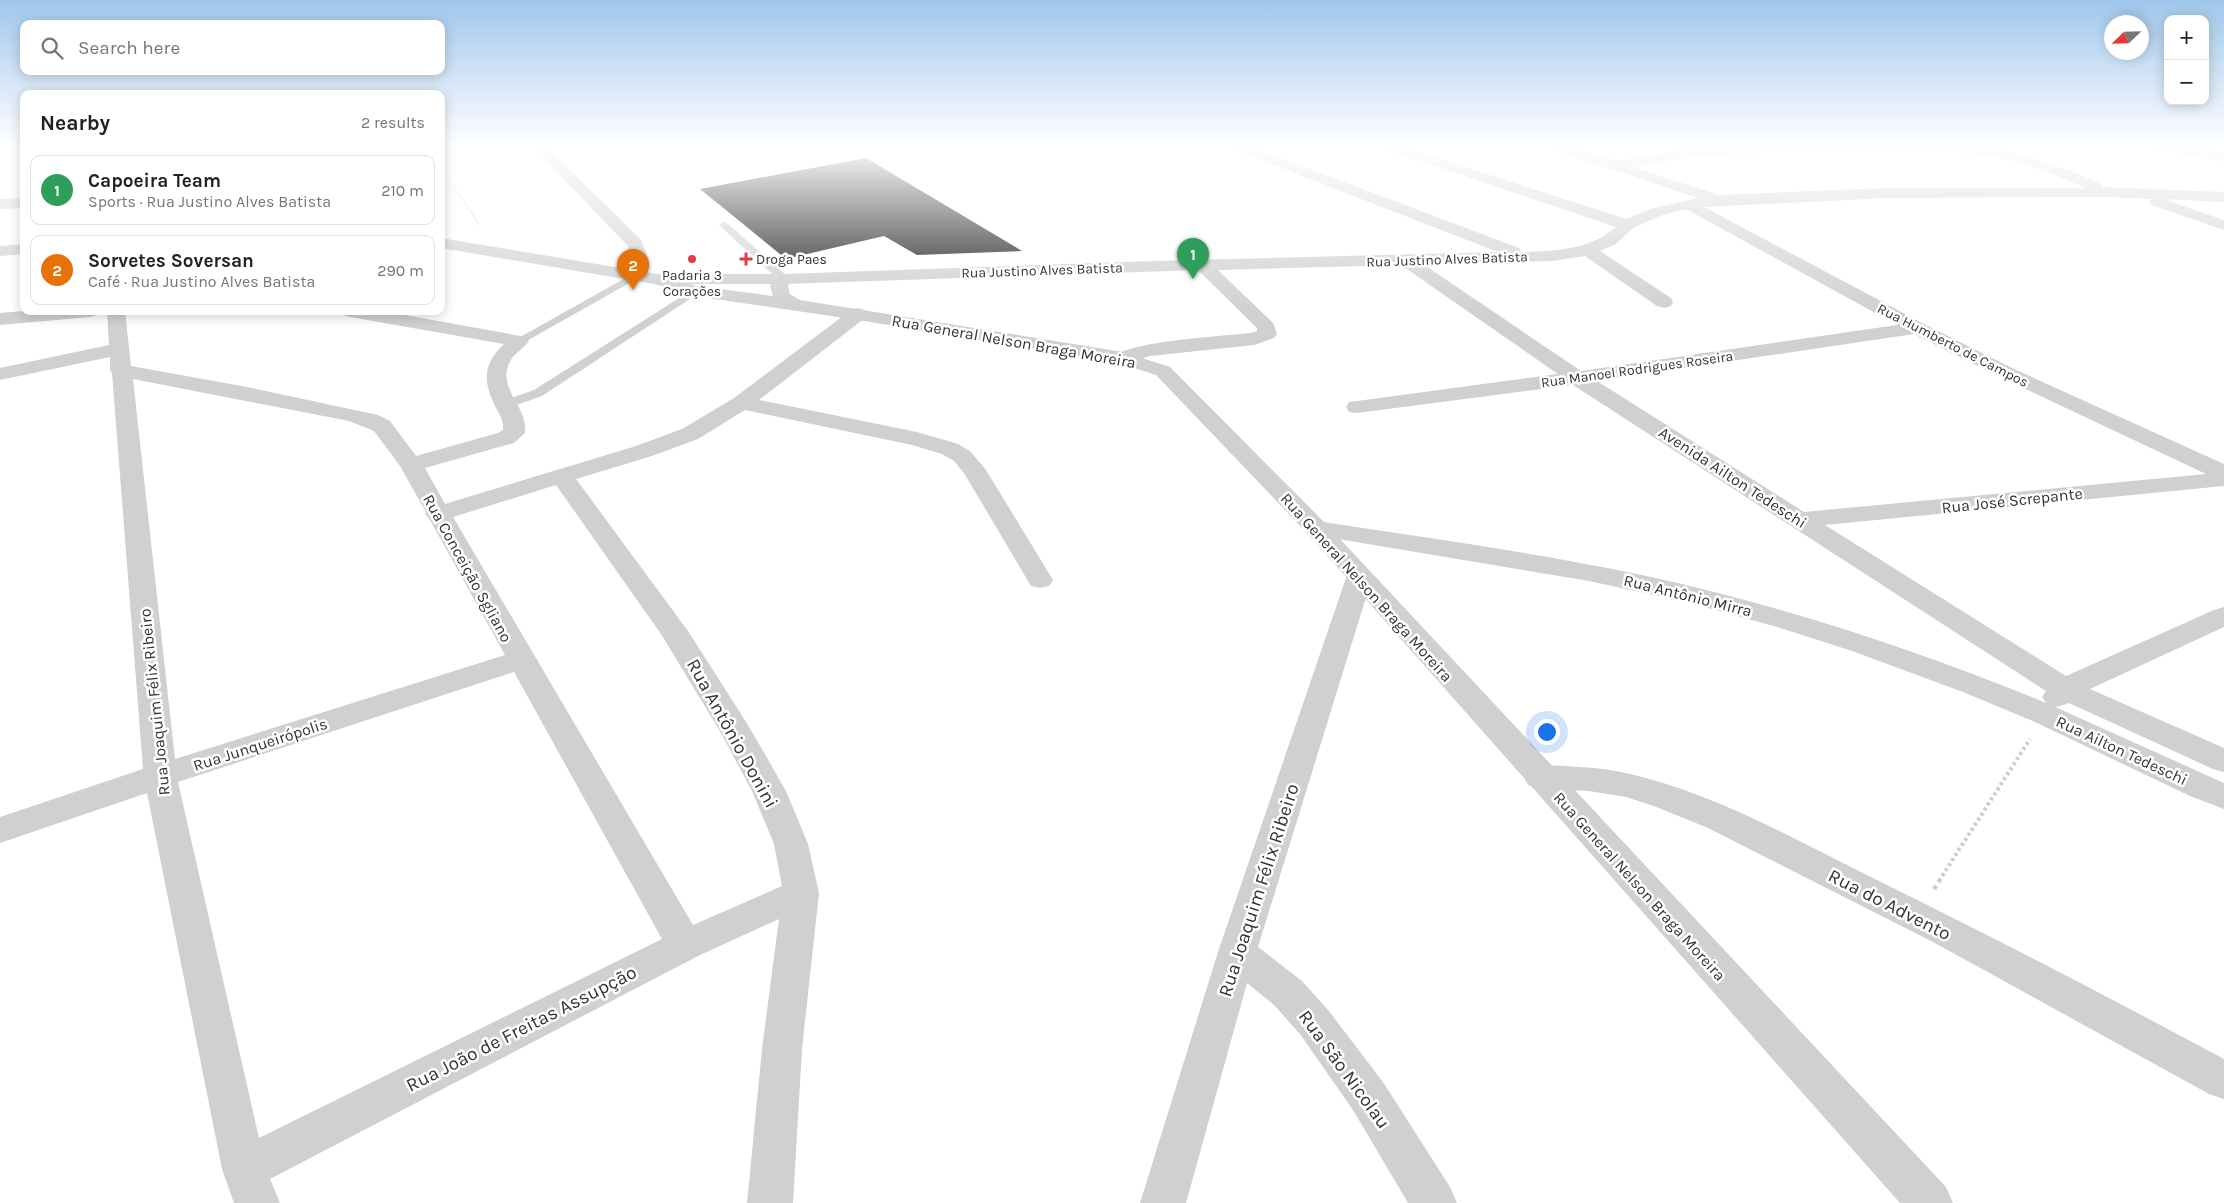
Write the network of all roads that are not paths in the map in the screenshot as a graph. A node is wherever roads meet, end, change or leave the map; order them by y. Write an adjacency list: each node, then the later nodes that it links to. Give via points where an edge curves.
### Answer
1 (594, 202): 19 (street, via 635,244 641,254)
2 (1383, 202): 16 (street)
3 (1558, 202): 10 (street)
4 (1702, 202): 8 (street, Rua Justino Alves Batista)
5 (2155, 202): 11 (street)
6 (0, 204): 7 (street)
7 (20, 204)
8 (1688, 204): 10 (street, Rua Justino Alves Batista, via 1656,212); 29 (street, Rua Humberto de Campos)
9 (724, 225): 20 (lane)
10 (1627, 225): 14 (street, Rua Justino Alves Batista, via 1610,240)
11 (2224, 225)
12 (445, 244): 19 (street, Rua Justino Alves Batista)
13 (20, 249): 15 (street)
14 (1588, 250): 16 (street, Rua Justino Alves Batista, via 1552,256); 22 (street)
15 (0, 251)
16 (1523, 256): 17 (street, Rua Justino Alves Batista)
17 (1405, 260): 18 (street, Rua Justino Alves Batista); 34 (street, Avenida Ailton Tedeschi)
18 (1203, 265): 20 (street, Rua Justino Alves Batista); 31 (street, via 1266,328 1267,334 1254,340 1148,350)
19 (646, 277): 20 (street, Rua Justino Alves Batista); 21 (street, Rua General Nelson Braga Moreira); 30 (lane)
20 (784, 278): 23 (street, via 779,286 782,297)
21 (695, 291): 23 (street, Rua General Nelson Braga Moreira); 36 (lane, via 538,393)
22 (1664, 302)
23 (795, 305): 24 (street, Rua General Nelson Braga Moreira)
24 (858, 314): 31 (street, Rua General Nelson Braga Moreira); 35 (street)
25 (45, 315): 28 (street)
26 (116, 315): 32 (street, Rua Joaquim Félix Ribeiro)
27 (373, 315): 30 (street)
28 (0, 319)
29 (1917, 328): 34 (street, Rua Manoel Rodrigues Roseira); 39 (street, Rua Humberto de Campos, via 2066,402)
30 (519, 341): 36 (street, via 501,359 497,370 497,390)
31 (1123, 358): 44 (street, Rua General Nelson Braga Moreira, via 1163,371)
32 (120, 360): 33 (street); 38 (street, Rua Conceição Sgliano, via 370,420 382,426); 52 (street, Rua Joaquim Félix Ribeiro)
33 (0, 374)
34 (1578, 378): 37 (street, Rua Manoel Rodrigues Roseira); 43 (street, Avenida Ailton Tedeschi)
35 (742, 403): 40 (street, via 690,434); 46 (street, via 892,433 950,449 962,456 974,470)
36 (505, 405): 38 (street, via 515,430 506,438)
37 (1357, 407)
38 (411, 465): 42 (street, Rua Conceição Sgliano)
39 (2224, 473)
40 (562, 477): 42 (street); 56 (street, Rua Antônio Donini, via 674,631 737,733 769,791 791,844)
41 (2224, 479): 43 (street, Rua José Screpante)
42 (437, 514): 48 (street, Rua Conceição Sgliano)
43 (1800, 520): 49 (street, Avenida Ailton Tedeschi)
44 (1317, 530): 45 (street, Rua General Nelson Braga Moreira); 50 (street, Rua Antônio Mirra, via 1559,566 1728,604 1862,645)
45 (1359, 578): 53 (street, Rua General Nelson Braga Moreira); 58 (street, Rua Joaquim Félix Ribeiro)
46 (1040, 580)
47 (2224, 616): 49 (street)
48 (520, 660): 52 (street, Rua Junqueirópolis); 57 (street, Rua Conceição Sgliano)
49 (2064, 689): 50 (street, Rua Ailton Tedeschi); 51 (street, Rua Ailton Tedeschi)
50 (2045, 715): 54 (street, Rua Ailton Tedeschi)
51 (2224, 761)
52 (160, 776): 55 (street, Rua Junqueirópolis); 60 (street, Rua Joaquim Félix Ribeiro)
53 (1540, 777): 59 (street, Rua do Advento, via 1612,782 1637,788 1727,823 1917,916); 64 (street, Rua General Nelson Braga Moreira)
54 (2224, 797)
55 (0, 830)
56 (801, 893): 57 (street, Rua João de Freitas Assupção); 61 (street, Rua Antônio Donini, via 782,1050)
57 (685, 945): 60 (street, Rua João de Freitas Assupção)
58 (1237, 952): 62 (street, Rua Joaquim Félix Ribeiro); 63 (street, Rua São Nicolau, via 1288,993 1314,1022 1368,1096)
59 (2224, 1080)
60 (250, 1186)
61 (770, 1203)
62 (1164, 1203)
63 (1434, 1203)
64 (1930, 1203)

